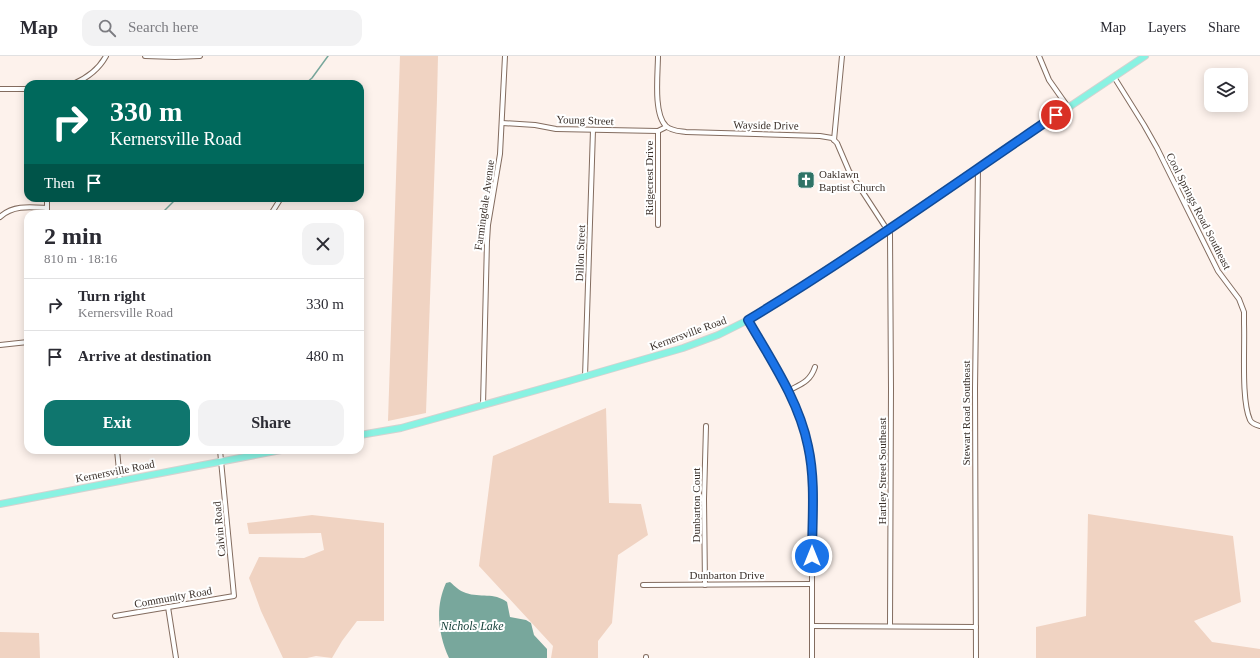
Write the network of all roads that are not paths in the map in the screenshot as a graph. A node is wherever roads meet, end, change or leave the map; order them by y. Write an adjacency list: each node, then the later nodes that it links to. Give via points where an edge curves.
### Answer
1 (106, 56): 10 (street, via 93,72)
2 (145, 56): 3 (street)
3 (200, 56)
4 (505, 56): 14 (street, Farmingdale Avenue)
5 (658, 56): 15 (street, via 659,109)
6 (842, 56): 18 (street)
7 (1039, 56): 13 (street, via 1049,80)
8 (1145, 56): 9 (main road, Kernersville Road)
9 (1114, 77): 13 (main road, Kernersville Road); 33 (street, Cool Springs Road Southeast, via 1157,148 1218,271 1242,306 1246,401 1251,421)
10 (80, 80)
11 (0, 88): 12 (street)
12 (24, 89)
13 (1068, 107): 19 (main road, Kernersville Road)
14 (502, 123): 16 (street, Young Street); 31 (street, Farmingdale Avenue, via 487,241)
15 (666, 127): 17 (street, Young Street); 18 (street, Wayside Drive, via 686,132 826,136)
16 (594, 130): 17 (street, Young Street); 29 (street, Dillon Street)
17 (658, 130): 23 (street, Ridgecrest Drive)
18 (834, 140): 24 (street, via 849,171)
19 (978, 168): 24 (main road, Kernersville Road); 49 (street, Stewart Road Southeast, via 975,389)
20 (47, 202): 21 (street)
21 (46, 208): 22 (street, via 14,209)
22 (0, 217)
23 (658, 225)
24 (887, 230): 25 (main road, Kernersville Road); 48 (street, Hartley Street Southeast, via 890,234)
25 (748, 320): 29 (main road, Kernersville Road, via 683,348); 30 (street)
26 (24, 342): 27 (street)
27 (0, 345)
28 (815, 367): 30 (street, via 808,380)
29 (585, 376): 31 (main road, Kernersville Road)
30 (788, 391): 41 (street, via 802,423 811,460)
31 (483, 405): 34 (main road, Kernersville Road, via 401,428)
32 (706, 426): 43 (street, Dunbarton Court)
33 (1260, 426)
34 (364, 434)
35 (117, 454): 39 (street)
36 (221, 454): 38 (street, Calvin Road)
37 (260, 454): 38 (main road, Kernersville Road)
38 (222, 461): 39 (main road, Kernersville Road); 44 (street, Calvin Road)
39 (120, 481): 40 (main road, Kernersville Road)
40 (0, 504)
41 (812, 584): 43 (street, Dunbarton Drive); 47 (street)
42 (643, 585): 43 (street, Dunbarton Drive)
43 (705, 585)
44 (234, 596): 45 (street, Community Road)
45 (168, 607): 46 (street, Community Road); 50 (street)
46 (115, 616)
47 (812, 626): 48 (street); 51 (street)
48 (890, 626): 49 (street)
49 (976, 627): 52 (street, Stewart Road Southeast)
50 (176, 658)
51 (812, 658)
52 (976, 658)

